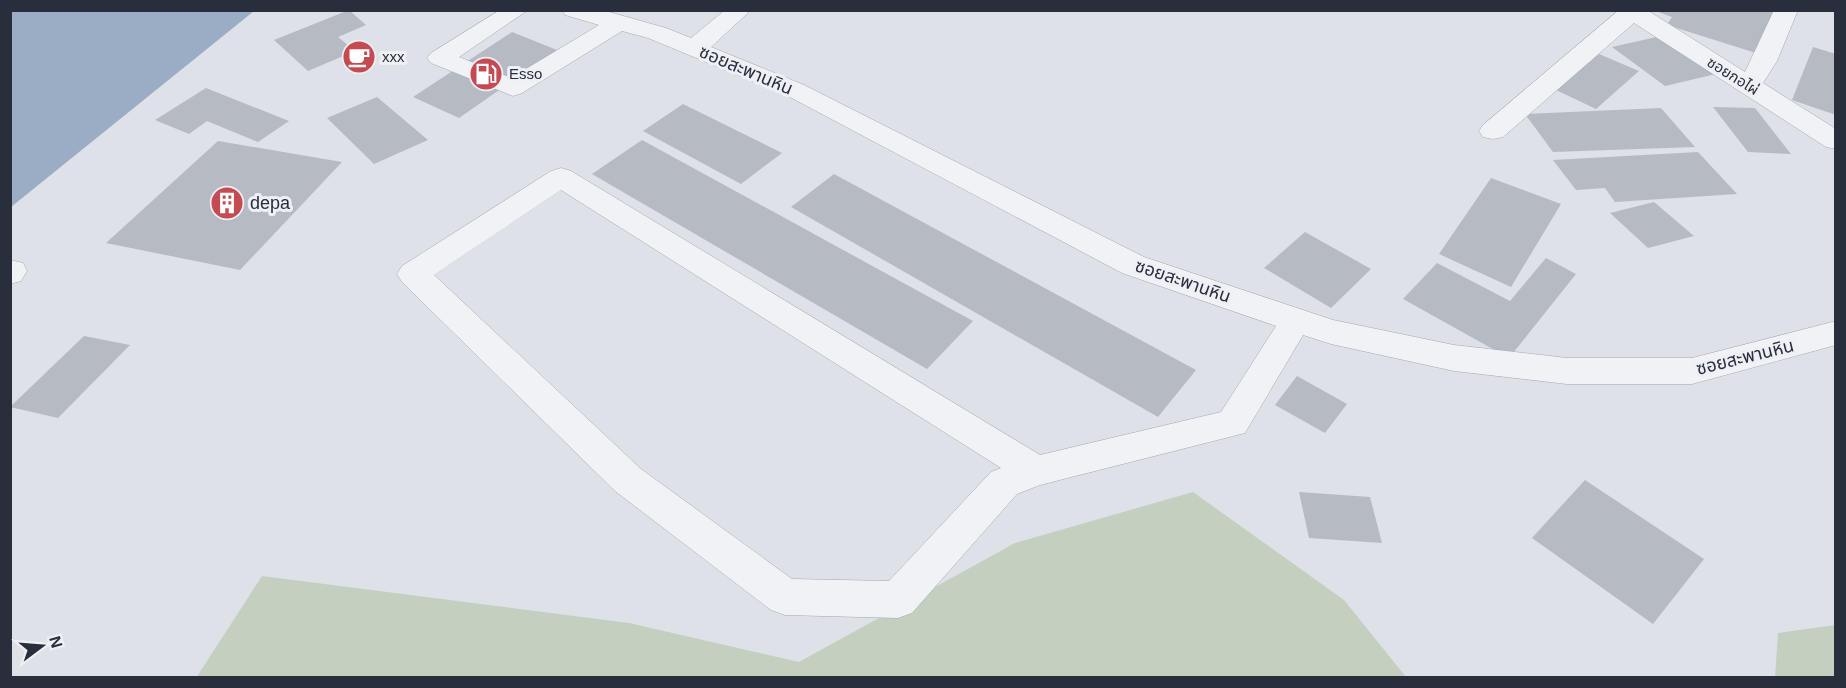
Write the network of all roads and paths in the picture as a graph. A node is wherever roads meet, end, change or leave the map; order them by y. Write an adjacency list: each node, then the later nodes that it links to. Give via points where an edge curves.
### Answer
1 (517, 10): 6 (street, via 440,58 513,88)
2 (573, 10): 6 (street, ซอยสะพานหิน)
3 (740, 10): 7 (street)
4 (1786, 10): 8 (street)
5 (1632, 11): 8 (street, ซอยกอไผ่); 9 (street)
6 (620, 22): 7 (street, ซอยสะพานหิน)
7 (695, 48): 11 (street, ซอยสะพานหิน, via 795,90 1133,265)
8 (1749, 86): 10 (street, ซอยกอไผ่)
9 (1493, 131)
10 (1836, 141)
11 (1296, 320): 12 (street, ซอยสะพานหิน, via 1331,332 1454,358 1567,371 1692,371); 13 (street, via 1233,423)
12 (1836, 333)
13 (1036, 471): 13 (street, via 1004,483 898,600 785,597 628,480 413,274 561,177)

